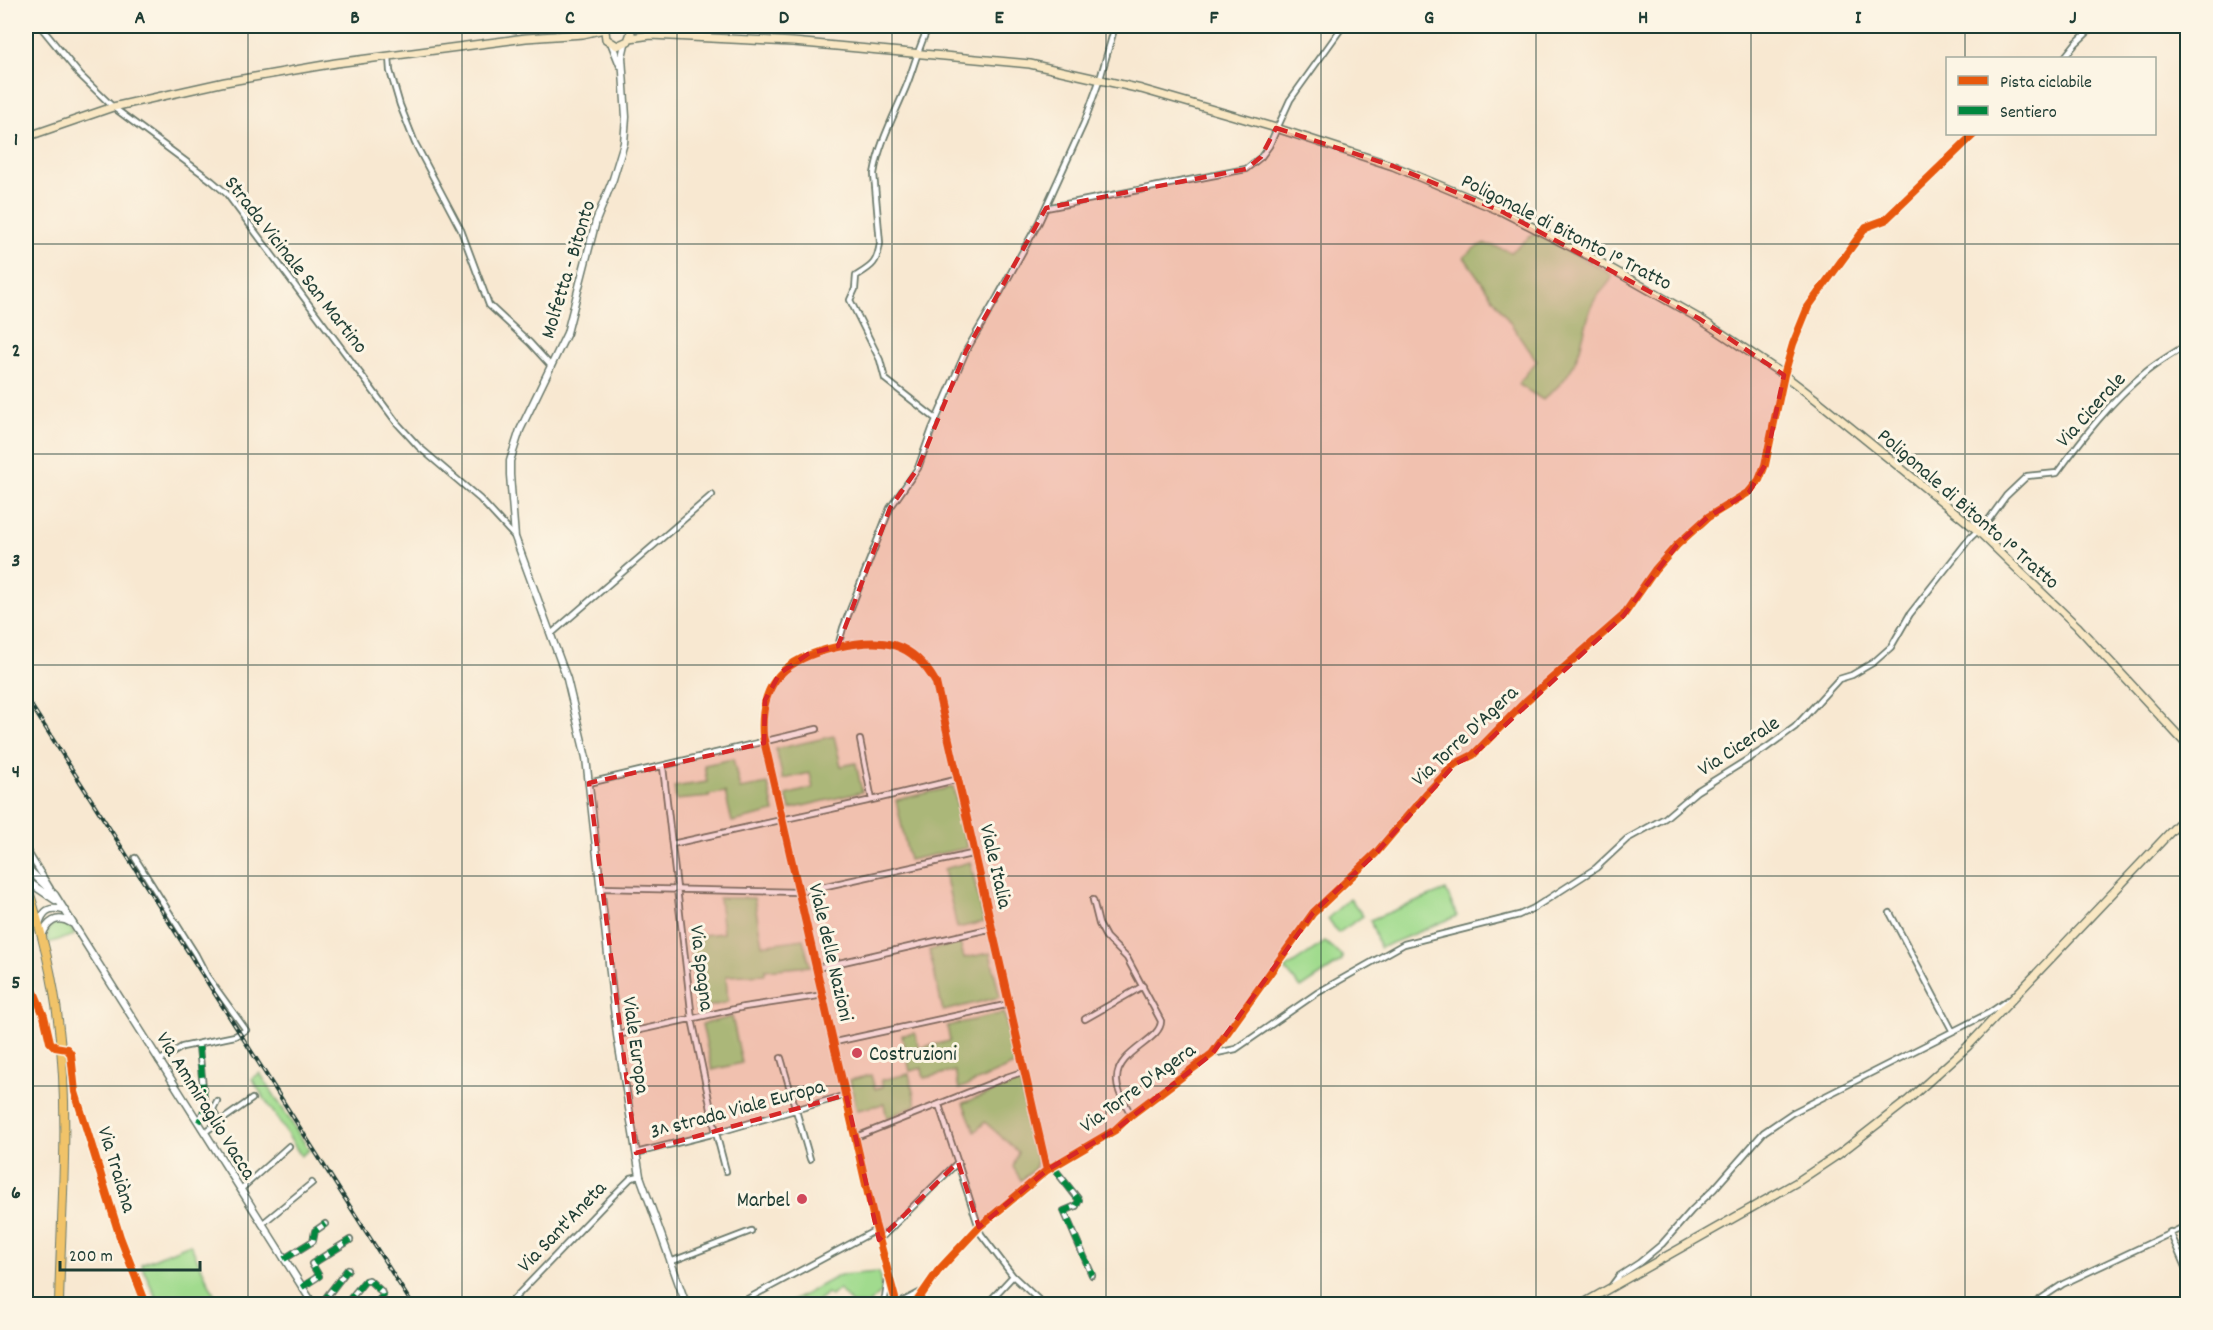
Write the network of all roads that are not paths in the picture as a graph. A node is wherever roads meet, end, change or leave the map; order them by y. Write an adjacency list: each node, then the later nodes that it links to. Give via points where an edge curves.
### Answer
1 (40, 26): 19 (street, Strada Vicinale San Martino, via 80,75)
2 (607, 26): 8 (main road); 11 (main road)
3 (929, 26): 14 (street)
4 (1115, 26): 18 (street)
5 (1343, 26): 20 (street, via 1290,100)
6 (2094, 26): 16 (street)
7 (629, 27): 9 (main road); 10 (main road)
8 (583, 34): 11 (main road); 15 (main road)
9 (651, 35): 10 (main road); 14 (main road, Poligonale di Bitonto 1° Tratto)
10 (630, 38): 12 (main road)
11 (606, 39): 13 (main road)
12 (625, 44): 13 (main road); 17 (street, Molfetta - Bitonto)
13 (612, 45): 17 (street, Molfetta - Bitonto)
14 (918, 53): 18 (main road, Poligonale di Bitonto 1° Tratto, via 1030,64); 27 (street, via 875,164 878,255 874,265 856,276 850,300 880,360 885,379)
15 (389, 56): 19 (main road, via 225,82); 25 (street, via 390,71 411,134 461,230 489,305)
16 (2065, 57)
17 (623, 75): 25 (street, Molfetta - Bitonto, via 624,143 594,228 567,333)
18 (1100, 79): 20 (main road, Poligonale di Bitonto 1° Tratto); 23 (street)
19 (113, 107): 22 (main road); 30 (street, Strada Vicinale San Martino, via 227,194 397,423 480,499)
20 (1276, 128): 23 (street, via 1261,157 1246,169); 26 (main road, Poligonale di Bitonto 1° Tratto, via 1394,166 1503,212 1700,319)
21 (1973, 135): 26 (street, Via Torre D'Agera, via 1885,220 1866,227 1808,307)
22 (26, 137)
23 (1046, 208): 27 (street, via 966,351)
24 (2187, 344): 29 (street, Via Cicerale, via 2146,372 2092,426 2057,473 2027,476)
25 (551, 366): 30 (street, Molfetta - Bitonto, via 520,430 510,461)
26 (1784, 375): 29 (main road, Poligonale di Bitonto 1° Tratto); 77 (street, Via Torre D'Agera, via 1765,465 1749,492 1708,517 1677,545 1623,616 1426,794 1377,853 1313,913)
27 (936, 419): 32 (street, via 918,468 890,508)
28 (712, 495): 31 (street)
29 (1977, 530): 35 (main road, Poligonale di Bitonto 1° Tratto, via 2077,626); 77 (street, Via Cicerale, via 1910,615 1891,647 1874,662 1839,679 1795,727 1697,791 1665,818 1627,839 1596,868 1519,915 1404,944 1317,993 1236,1049)
30 (515, 537): 31 (street, Molfetta - Bitonto)
31 (551, 634): 41 (street, Viale Europa, via 571,692)
32 (838, 646): 36 (street, Viale delle Nazioni, via 808,654 780,673 763,710); 40 (street, Viale Italia, via 867,641 892,644 925,665 939,690)
33 (817, 729): 36 (street)
34 (860, 740): 42 (street)
35 (2180, 740): 37 (main road); 38 (main road)
36 (765, 742): 39 (street); 45 (street, Viale delle Nazioni)
37 (2187, 746)
38 (2187, 753)
39 (663, 767): 41 (street); 47 (street, Via Spagna)
40 (959, 779): 42 (street); 49 (street, Viale Italia)
41 (589, 783): 53 (street, Viale Europa)
42 (872, 800): 45 (street)
43 (2187, 810): 46 (main road)
44 (2187, 817): 46 (main road)
45 (783, 820): 47 (street); 55 (street, Viale delle Nazioni)
46 (2178, 824): 67 (main road)
47 (672, 844): 54 (street, Via Spagna)
48 (26, 849): 56 (street)
49 (976, 853): 55 (street); 62 (street, Viale Italia)
50 (135, 858): 79 (street, via 207,976 246,1030 182,1047)
51 (26, 867): 56 (street, Via Ammiraglio Vacca)
52 (26, 881): 58 (street, Via Ammiraglio Vacca, via 52,897); 60 (main road)
53 (600, 888): 54 (street); 73 (street, Viale Europa)
54 (677, 889): 55 (street); 70 (street, Via Spagna)
55 (800, 892): 64 (street, Viale delle Nazioni)
56 (55, 895): 58 (street, Via Ammiraglio Vacca)
57 (1093, 900): 66 (street, via 1106,937 1127,958)
58 (63, 910): 60 (street, via 48,909); 61 (street, Via Ammiraglio Vacca)
59 (1890, 913): 72 (street)
60 (39, 924): 63 (main road)
61 (72, 924): 63 (street, via 63,919 52,921); 79 (street, Via Ammiraglio Vacca)
62 (993, 928): 64 (street); 69 (street, Viale Italia)
63 (42, 936): 76 (main road)
64 (817, 968): 68 (street, Viale delle Nazioni)
65 (26, 972): 76 (street, via 50,1042)
66 (1143, 986): 71 (street); 86 (street, via 1161,1026 1129,1055 1118,1071 1116,1081)
67 (2018, 994): 72 (street); 120 (main road, via 1932,1080 1839,1154 1769,1199)
68 (824, 995): 70 (street); 74 (street, Viale delle Nazioni)
69 (1010, 1004): 74 (street); 80 (street, Viale Italia)
70 (692, 1018): 73 (street); 90 (street, Via Spagna)
71 (1085, 1019)
72 (1952, 1030): 120 (street, via 1812,1102 1764,1132 1662,1244 1619,1276)
73 (617, 1035): 93 (street, Viale Europa)
74 (834, 1042): 81 (street, Viale delle Nazioni)
75 (199, 1047): 87 (street, via 205,1108)
76 (61, 1048): 122 (main road, via 64,1124); 123 (street, Via Traiàna, via 71,1054 75,1092)
77 (1212, 1054): 86 (street, Via Torre D'Agera)
78 (781, 1058): 85 (street)
79 (159, 1061): 87 (street, Via Ammiraglio Vacca)
80 (1025, 1071): 84 (street); 97 (street, Viale Italia)
81 (846, 1095): 85 (street, 3^ strada Viale Europa); 91 (street, Viale delle Nazioni)
82 (252, 1099): 88 (street)
83 (217, 1101): 88 (street, via 213,1109)
84 (939, 1105): 91 (street); 95 (street)
85 (796, 1110): 90 (street, 3^ strada Viale Europa); 94 (street)
86 (1131, 1115): 96 (street, Via Torre D'Agera, via 1115,1130)
87 (199, 1122): 89 (street, Via Ammiraglio Vacca)
88 (219, 1123): 89 (street)
89 (205, 1132): 101 (street, Via Ammiraglio Vacca)
90 (716, 1133): 93 (street, 3^ strada Viale Europa); 98 (street, Via Spagna)
91 (856, 1137): 106 (street, Viale delle Nazioni)
92 (290, 1146): 101 (street)
93 (636, 1153): 99 (street, Viale Europa)
94 (810, 1159)
95 (958, 1162): 105 (street); 110 (street)
96 (1053, 1167): 97 (street, Via Torre D'Agera); 115 (street, via 1079,1200 1076,1206 1064,1211)
97 (1047, 1170): 105 (street, Via Torre D'Agera)
98 (726, 1171)
99 (640, 1176): 112 (street, Viale Europa); 128 (street, Via Sant'Aneta, via 631,1178)
100 (312, 1183): 102 (street)
101 (241, 1189): 102 (street, Via Ammiraglio Vacca)
102 (262, 1224): 111 (street, Via Ammiraglio Vacca)
103 (325, 1224): 111 (street, via 315,1231 313,1241)
104 (2187, 1225): 108 (street)
105 (979, 1227): 117 (street, via 985,1241); 119 (street, Via Torre D'Agera)
106 (876, 1230): 110 (street, Viale delle Nazioni); 130 (street)
107 (751, 1232): 112 (street)
108 (2170, 1233): 114 (street); 136 (street, via 2063,1284)
109 (350, 1240): 118 (street, via 312,1264 319,1276)
110 (879, 1240): 116 (street, Viale delle Nazioni)
111 (284, 1259): 118 (street, Via Ammiraglio Vacca)
112 (670, 1262): 129 (street, Viale Europa)
113 (348, 1269): 125 (street)
114 (2187, 1274)
115 (1092, 1275)
116 (888, 1276): 121 (street, Viale delle Nazioni); 131 (street, Viale delle Nazioni)
117 (1013, 1276): 133 (street); 134 (street)
118 (302, 1287): 124 (street, Via Ammiraglio Vacca)
119 (923, 1290): 121 (street); 132 (street)
120 (1609, 1290): 135 (main road)
121 (896, 1304): 131 (street)
122 (59, 1305)
123 (146, 1305)
124 (313, 1305)
125 (321, 1305)
126 (346, 1305): 127 (street, via 369,1280 381,1291)
127 (375, 1305)
128 (509, 1305)
129 (687, 1305)
130 (738, 1305)
131 (881, 1305)
132 (915, 1305)
133 (987, 1305)
134 (1043, 1305)
135 (1582, 1305)
136 (2033, 1305)

